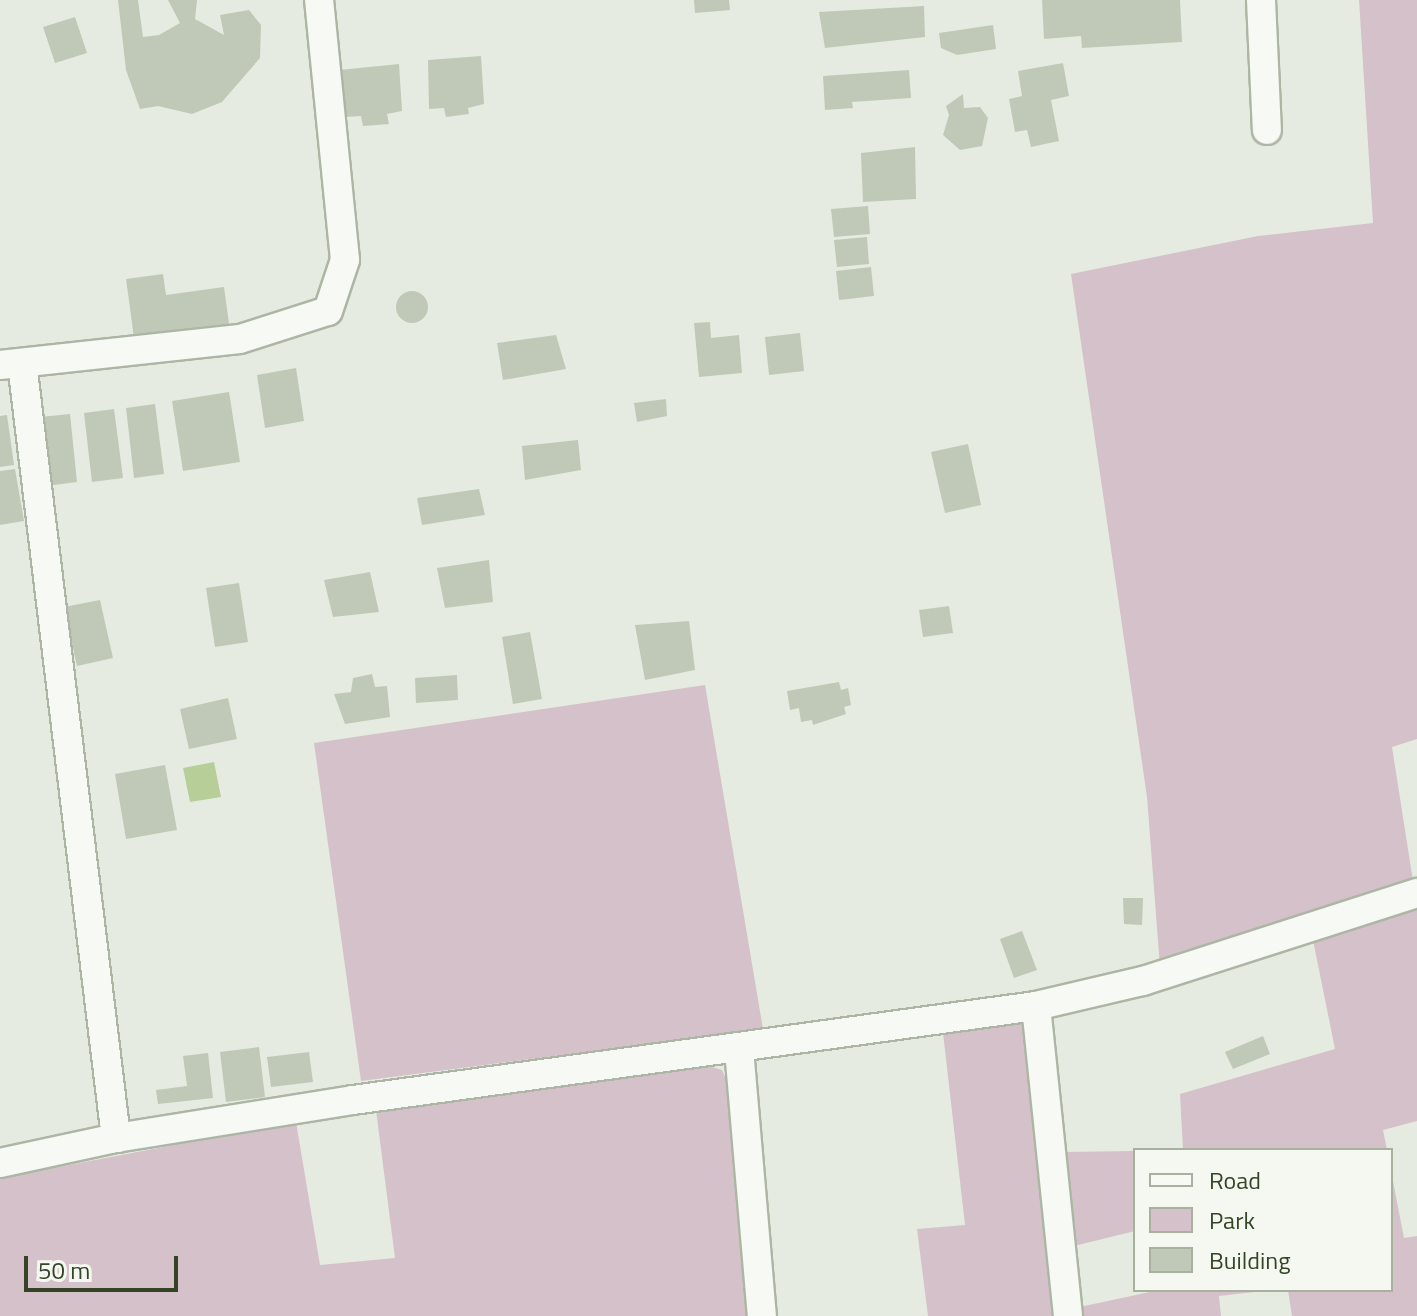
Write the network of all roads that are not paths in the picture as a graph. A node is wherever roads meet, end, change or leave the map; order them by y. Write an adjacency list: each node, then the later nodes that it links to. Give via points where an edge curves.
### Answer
1 (319, 0): 4 (street, via 345,260 333,304 320,316 240,339)
2 (1261, 0): 3 (street)
3 (1267, 130)
4 (11, 364): 8 (street)
5 (1417, 893): 6 (street, via 1143,981)
6 (1036, 1006): 7 (street); 11 (street)
7 (739, 1049): 8 (street); 10 (street)
8 (116, 1138): 9 (street)
9 (0, 1163)
10 (762, 1316)
11 (1068, 1316)

